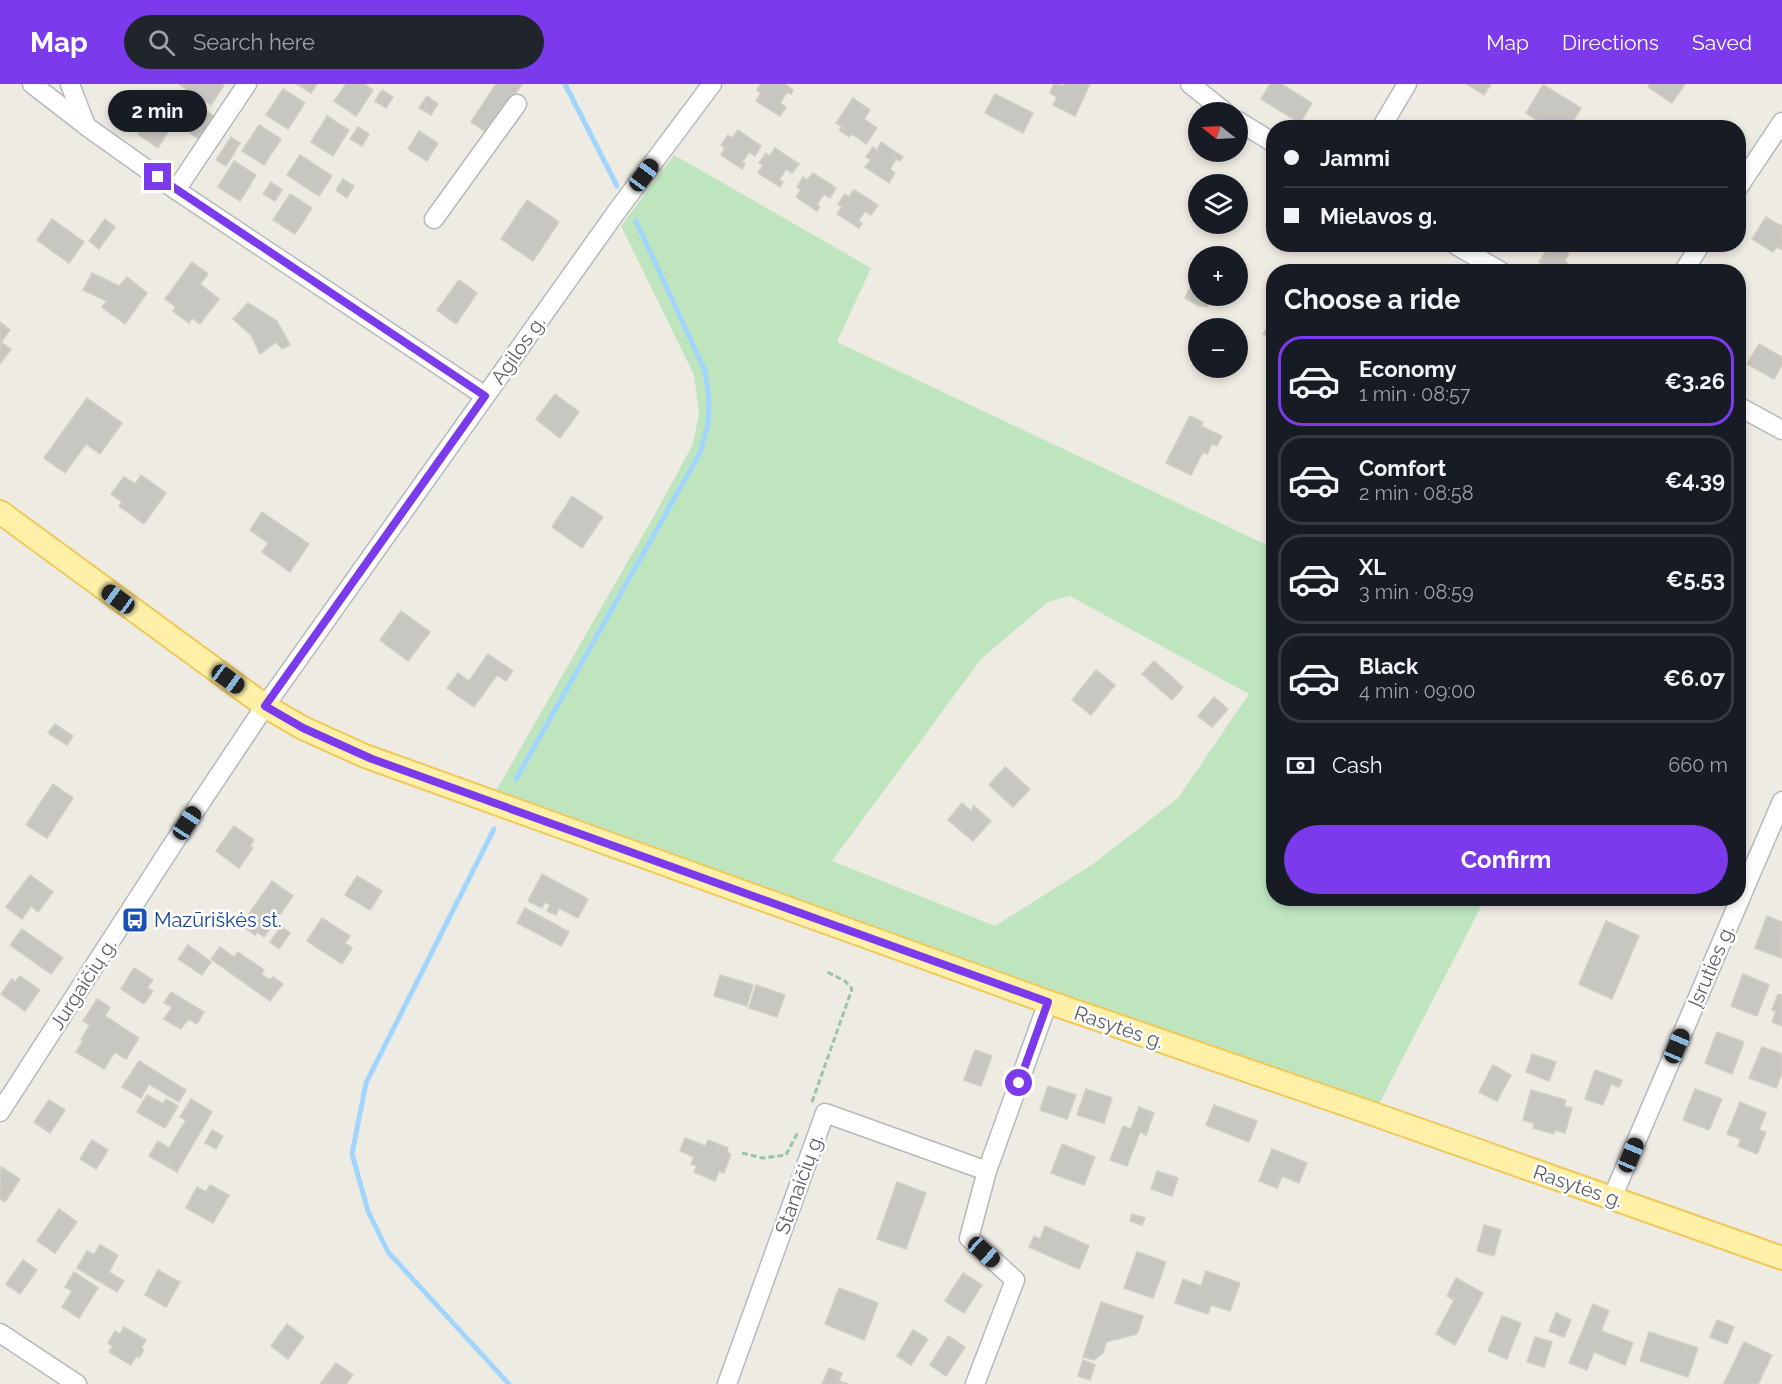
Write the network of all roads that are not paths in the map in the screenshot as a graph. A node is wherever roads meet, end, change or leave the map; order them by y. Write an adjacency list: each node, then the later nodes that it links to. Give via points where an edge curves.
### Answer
1 (32, 84): 11 (street)
2 (70, 84): 11 (street)
3 (248, 84): 15 (street)
4 (712, 84): 19 (street, Agilos g.)
5 (1190, 84): 7 (street)
6 (1407, 84): 9 (street)
7 (1212, 102)
8 (518, 104): 16 (street)
9 (1386, 120)
10 (1782, 122): 14 (street)
11 (86, 126): 15 (street)
12 (1248, 127): 13 (street)
13 (1266, 138)
14 (1746, 176)
15 (176, 190): 19 (street)
16 (434, 219)
17 (1468, 252): 18 (street)
18 (1488, 264)
19 (485, 396): 23 (street, Agilos g.)
20 (1746, 410): 21 (street)
21 (1782, 430)
22 (0, 512): 23 (main road, Rasytės g.)
23 (265, 706): 27 (main road, Rasytės g., via 372,759); 28 (street, Jurgaičių g.)
24 (1782, 801): 25 (street, Įsruties g.)
25 (1746, 885)
26 (1737, 906): 30 (street, Įsruties g.)
27 (1048, 1002): 29 (street); 30 (main road, Rasytės g.)
28 (0, 1112)
29 (987, 1171): 34 (street, Stanaičių g., via 825,1113); 35 (street, via 969,1238 1015,1280)
30 (1612, 1198): 31 (main road, Rasytės g.)
31 (1782, 1258)
32 (0, 1333): 33 (street)
33 (77, 1384)
34 (727, 1384)
35 (975, 1384)

